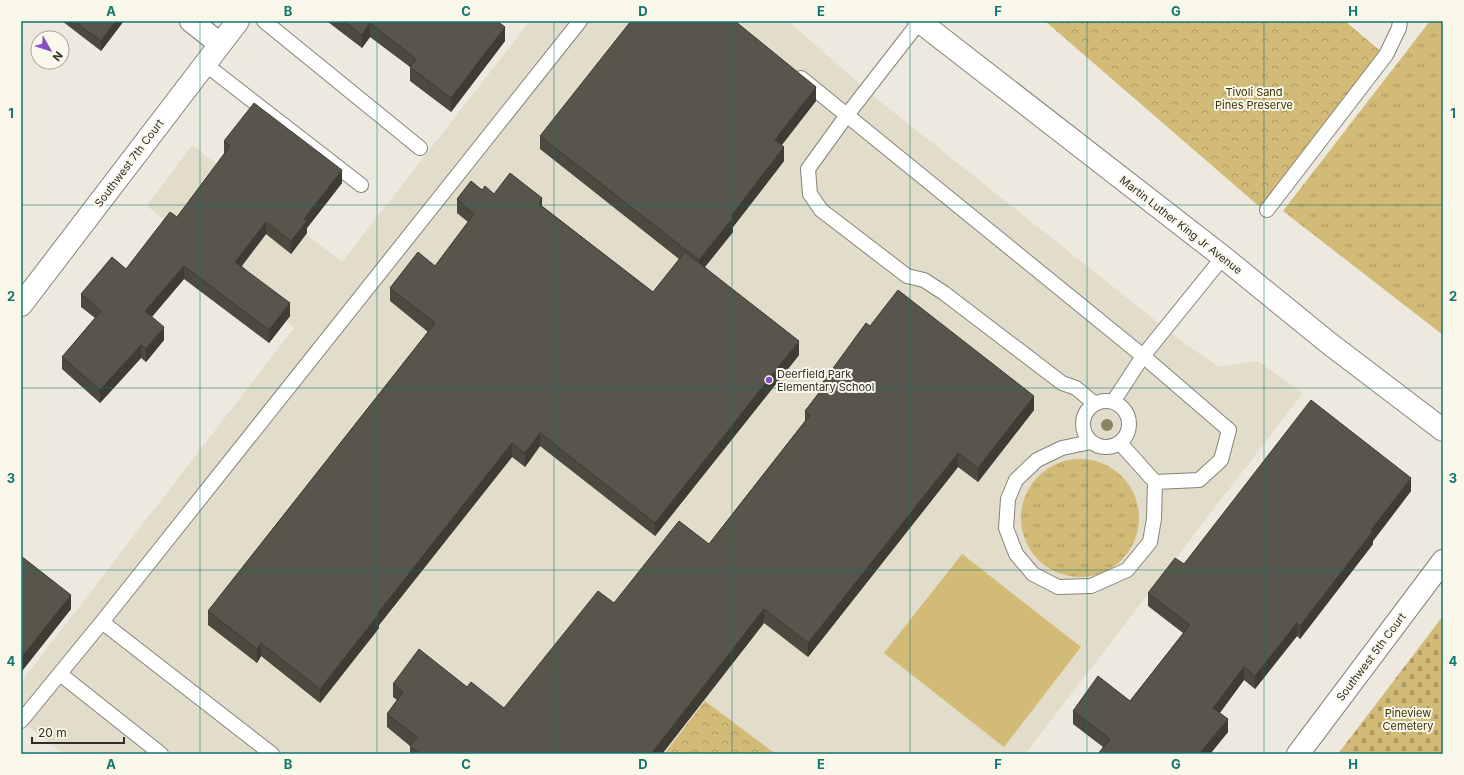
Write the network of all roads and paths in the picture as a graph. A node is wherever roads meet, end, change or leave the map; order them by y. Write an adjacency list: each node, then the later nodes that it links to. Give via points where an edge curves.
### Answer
1 (191, 21): 7 (street)
2 (238, 21): 7 (street, Southwest 7th Court)
3 (264, 21): 11 (lane)
4 (580, 21): 24 (lane)
5 (919, 21): 10 (lane); 14 (street, Martin Luther King Jr Avenue)
6 (1400, 21): 13 (lane, via 1386,55)
7 (220, 44): 8 (street, Southwest 7th Court)
8 (205, 64): 12 (lane); 15 (street, Southwest 7th Court)
9 (794, 72): 10 (lane)
10 (847, 116): 16 (lane); 18 (lane, via 808,169 810,194 821,210 907,276 924,280 944,293 1062,383 1076,388)
11 (420, 148)
12 (361, 185)
13 (1267, 210)
14 (1223, 257): 16 (lane); 19 (street, Martin Luther King Jr Avenue, via 1330,344)
15 (21, 305)
16 (1143, 356): 17 (lane); 22 (lane, via 1229,430 1221,460 1199,480)
17 (1113, 402): 18 (lane); 21 (lane, via 1120,405 1130,424)
18 (1095, 404): 20 (lane, via 1086,412 1083,419 1083,428)
19 (1443, 430)
20 (1091, 442): 21 (lane, via 1105,447); 22 (lane, via 1062,448 1037,460 1016,480 1008,500 1006,528 1016,554 1033,574 1058,587 1091,586 1127,570 1150,542 1154,519)
21 (1120, 443): 22 (lane)
22 (1155, 482)
23 (1443, 560): 29 (street, Southwest 5th Court)
24 (102, 622): 25 (lane); 28 (lane)
25 (60, 674): 26 (lane); 27 (lane)
26 (21, 721)
27 (162, 754)
28 (272, 754)
29 (1298, 754)

